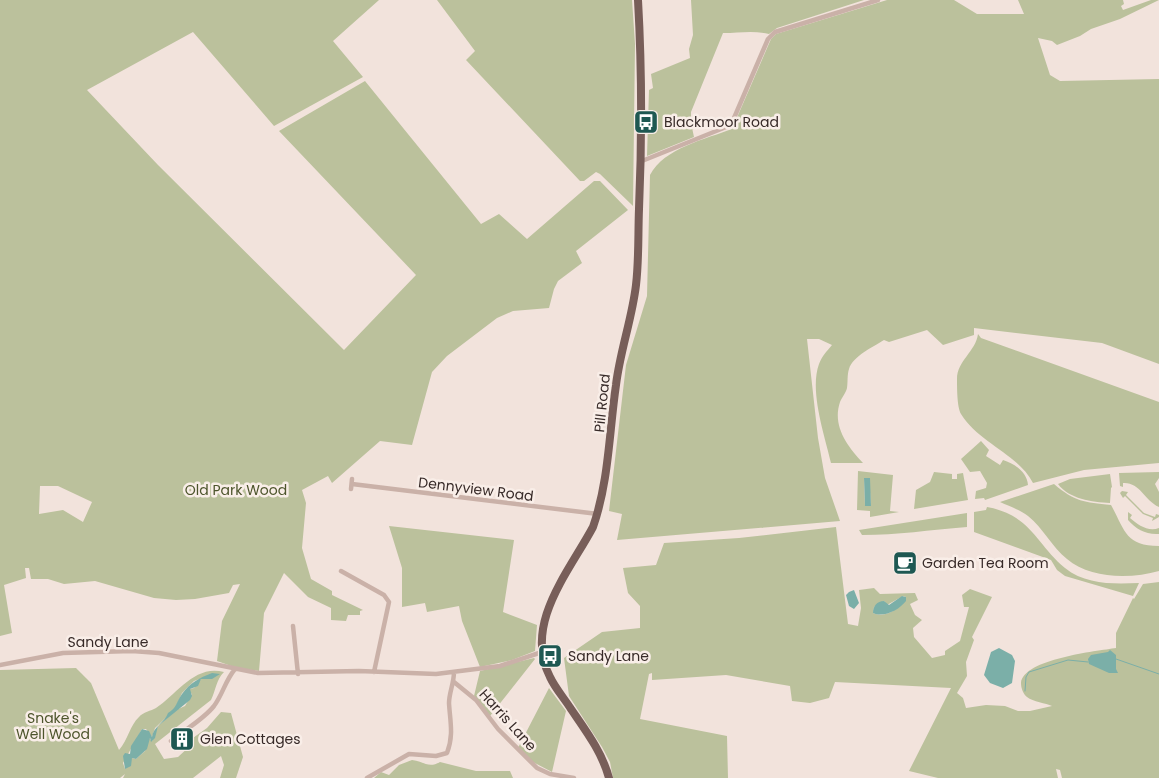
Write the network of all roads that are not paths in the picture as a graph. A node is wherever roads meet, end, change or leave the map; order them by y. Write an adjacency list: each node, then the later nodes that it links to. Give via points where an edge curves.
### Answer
1 (638, 0): 3 (main road, Pill Road)
2 (878, 0): 3 (street, via 771,35 731,125)
3 (642, 161): 5 (main road, Pill Road, via 636,282 620,354 611,442)
4 (352, 479): 5 (street, Dennyview Road, via 351,487)
5 (598, 514): 8 (main road, Pill Road, via 547,608 542,628)
6 (340, 571): 11 (street, via 384,595 389,602)
7 (293, 626): 13 (street)
8 (542, 652): 12 (street, Sandy Lane, via 510,664); 18 (main road, Pill Road, via 549,676 601,754)
9 (0, 665): 10 (street, Sandy Lane, via 63,653 132,651 159,653)
10 (235, 669): 13 (street, Sandy Lane); 15 (street, via 213,708)
11 (374, 672): 12 (street, Sandy Lane); 13 (street, Sandy Lane)
12 (454, 672): 14 (street)
13 (298, 674)
14 (454, 682): 16 (street, via 449,701 452,729 447,753 442,756 409,754); 17 (street, Harris Lane, via 476,700 498,729 537,768)
15 (171, 741)
16 (367, 778)
17 (574, 778)
18 (609, 778)

